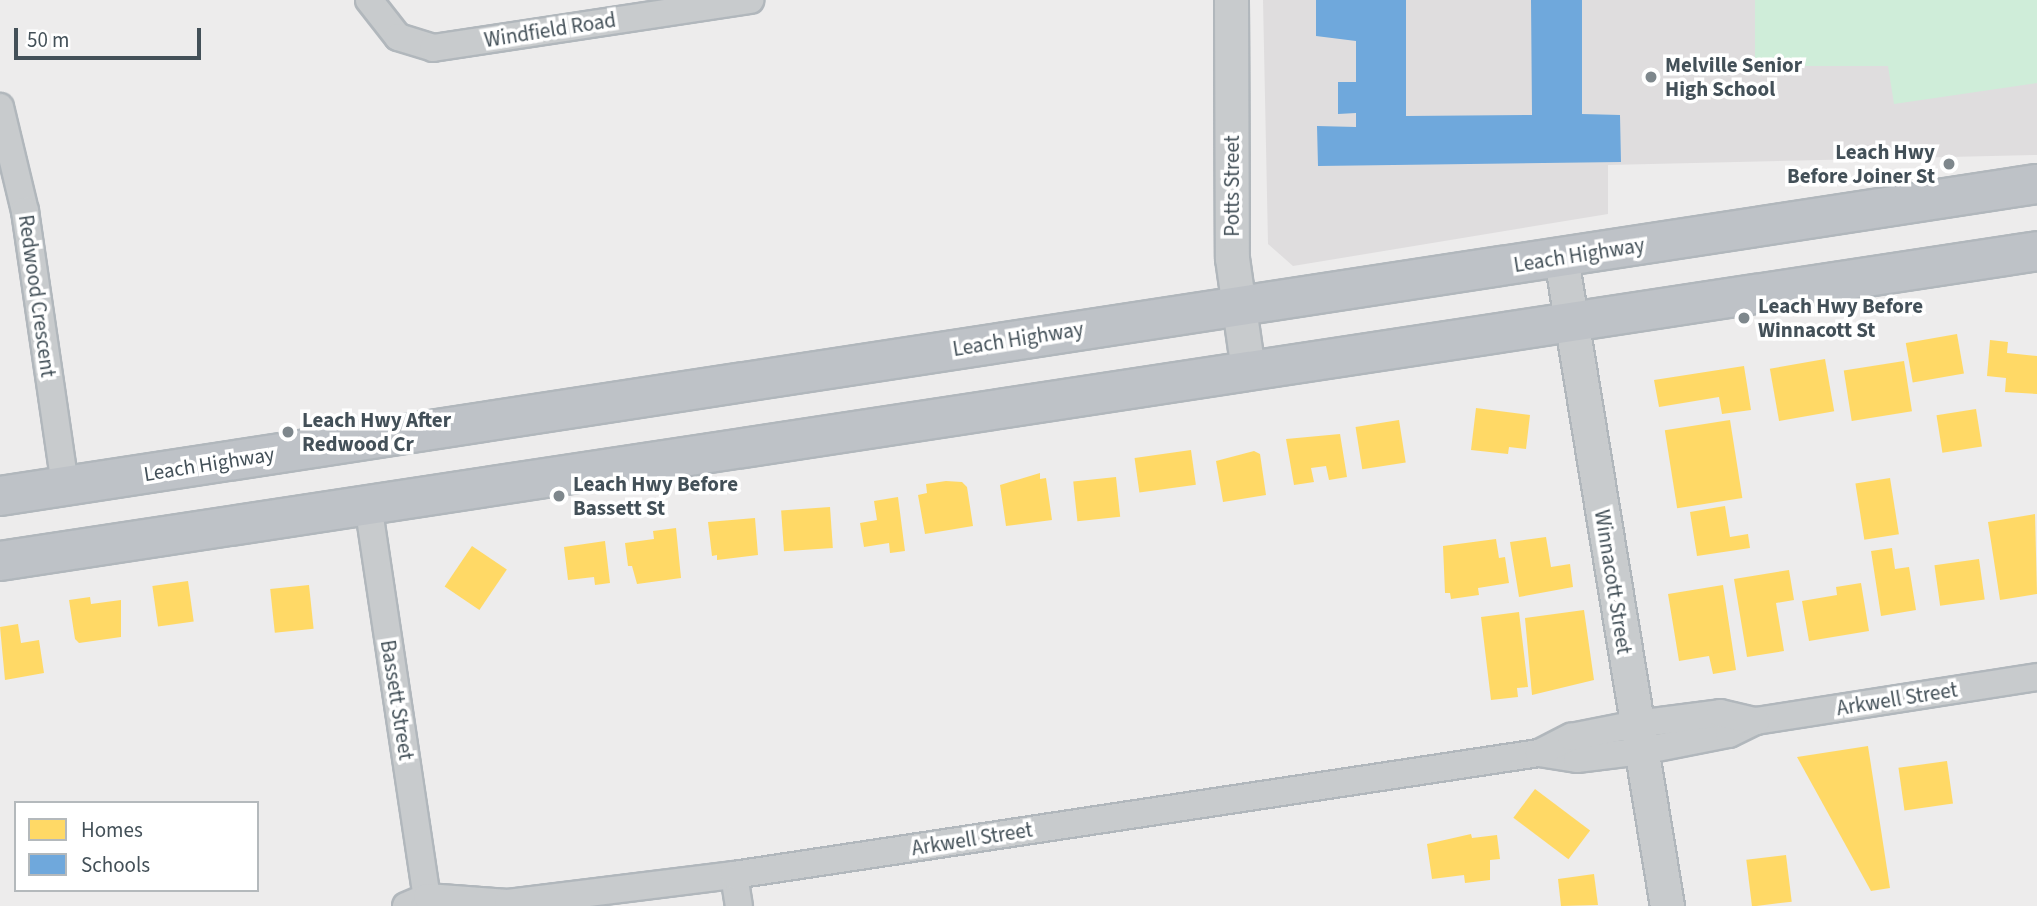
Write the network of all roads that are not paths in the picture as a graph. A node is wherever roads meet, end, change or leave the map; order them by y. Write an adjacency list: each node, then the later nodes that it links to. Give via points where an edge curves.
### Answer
1 (369, 0): 2 (street, Windfield Road, via 398,37 433,48)
2 (750, 0)
3 (1231, 0): 8 (street, Potts Street, via 1231,225)
4 (0, 107): 11 (street, Redwood Crescent, via 25,211)
5 (2037, 184): 7 (highway, Leach Highway)
6 (2037, 251): 9 (highway)
7 (1561, 258): 8 (highway, Leach Highway); 9 (street, Winnacott Street)
8 (1238, 305): 10 (street, Potts Street); 11 (highway, Leach Highway)
9 (1571, 323): 10 (highway); 16 (street, Winnacott Street)
10 (1248, 370): 13 (highway)
11 (65, 486): 12 (highway, Leach Highway)
12 (0, 496)
13 (368, 504): 14 (highway); 18 (street, Bassett Street)
14 (0, 561)
15 (2037, 677): 16 (street, Arkwell Street, via 1756,721 1720,713)
16 (1639, 737): 17 (street, Arkwell Street, via 1571,737 1539,753); 20 (street, Winnacott Street)
17 (734, 875): 18 (street, Arkwell Street, via 508,903); 19 (street)
18 (416, 901)
19 (739, 906)
20 (1667, 906)

